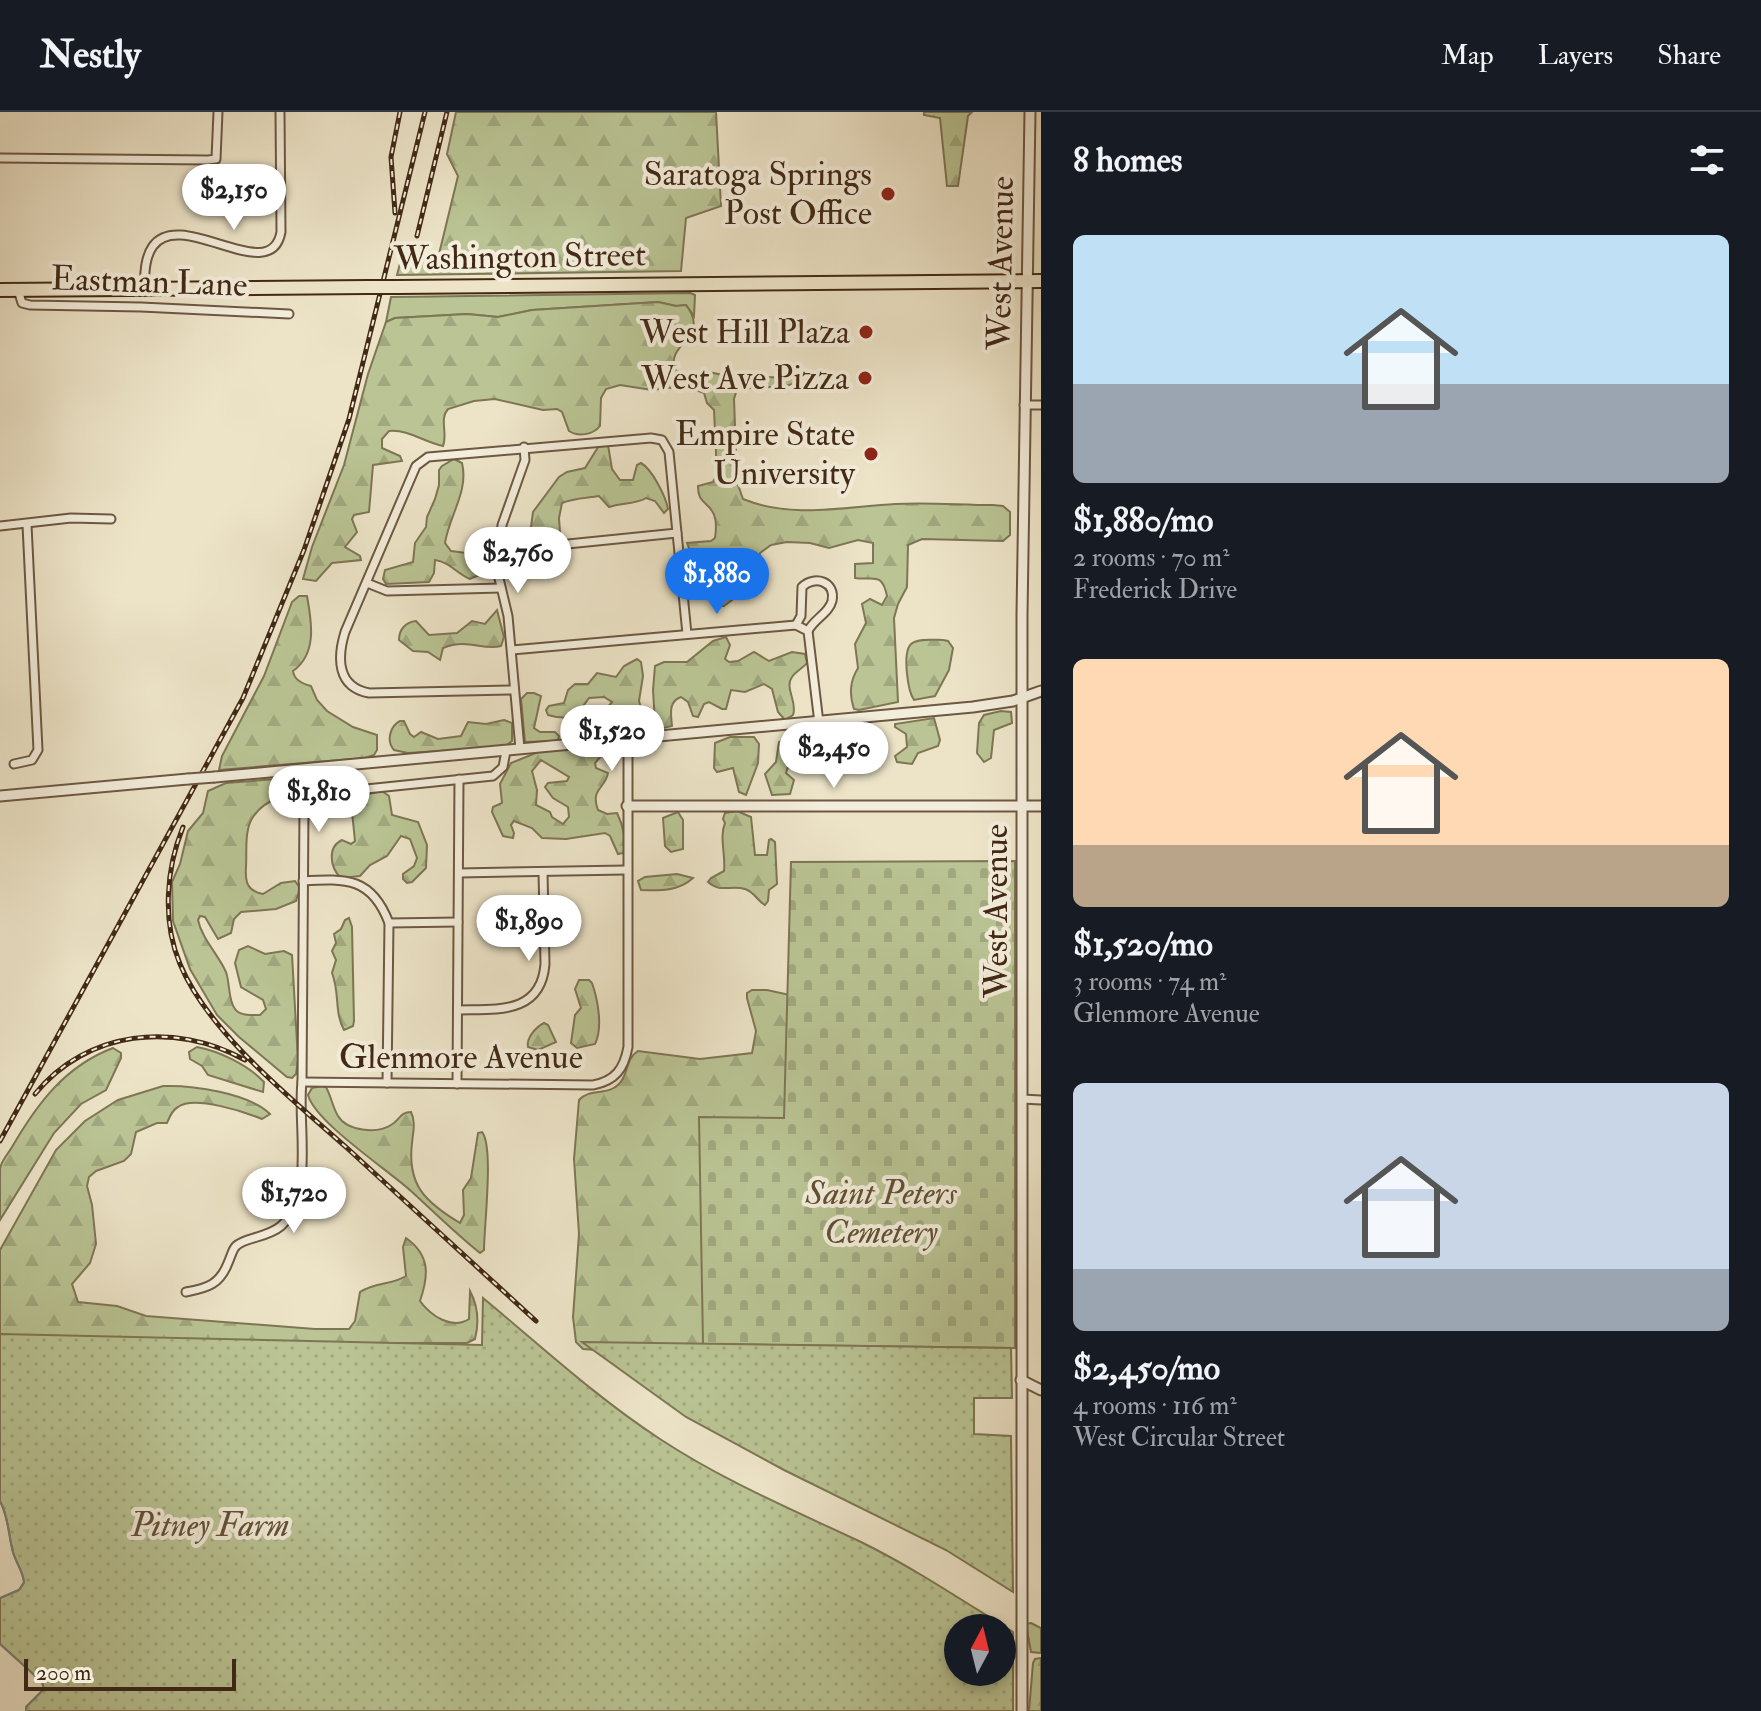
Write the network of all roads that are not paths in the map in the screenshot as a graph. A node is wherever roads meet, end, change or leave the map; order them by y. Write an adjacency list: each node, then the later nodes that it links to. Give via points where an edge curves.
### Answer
1 (218, 112): 4 (street, via 216,159)
2 (280, 112): 7 (street, via 281,232 276,247 252,252 168,235 146,261)
3 (1030, 112): 5 (street, West Avenue)
4 (0, 158)
5 (1026, 281): 6 (highway, Washington Street); 7 (highway, Washington Street, bridge); 11 (street, West Avenue)
6 (1041, 281)
7 (144, 289): 9 (highway, Washington Street)
8 (0, 290): 9 (highway, Washington Street)
9 (18, 290): 10 (street, Eastman Lane, via 22,303 30,305)
10 (289, 314)
11 (1024, 405): 12 (street); 27 (street, West Avenue)
12 (1041, 405)
13 (524, 447): 17 (street, via 662,440 669,452); 18 (street, via 525,460); 19 (street, via 422,460)
14 (111, 519): 15 (street)
15 (27, 525): 16 (street); 32 (street, via 38,750 32,760)
16 (0, 526)
17 (677, 533): 18 (street); 23 (street)
18 (498, 551): 20 (street)
19 (367, 583): 20 (street, via 387,591); 25 (street, via 341,646 349,685 369,693)
20 (501, 588): 24 (street)
21 (796, 625): 22 (street); 22 (street, via 802,587 808,581 823,581 833,595 831,605); 23 (street)
22 (808, 631): 28 (street)
23 (687, 634): 24 (street)
24 (512, 650): 25 (street)
25 (514, 690): 30 (street)
26 (1041, 691): 27 (street)
27 (1023, 698): 28 (street); 36 (street, West Avenue)
28 (819, 723): 29 (street)
29 (628, 741): 30 (street); 35 (street, Glenmore Avenue)
30 (520, 749): 31 (street)
31 (506, 751): 33 (street, via 503,767 493,776); 34 (street, bridge)
32 (14, 764)
33 (459, 779): 40 (street); 41 (street, via 327,793 308,801)
34 (0, 796)
35 (627, 806): 36 (street); 38 (street, Glenmore Avenue)
36 (1022, 806): 37 (street); 48 (street, West Avenue)
37 (1041, 806)
38 (626, 870): 39 (street); 47 (street, Glenmore Avenue, via 628,1047 625,1064 615,1077 593,1085)
39 (543, 872): 40 (street); 44 (street, via 545,964 538,989 513,1007)
40 (459, 873): 42 (street)
41 (303, 881): 43 (street, via 335,879 364,886 377,897); 45 (street)
42 (458, 922): 43 (street); 44 (street)
43 (389, 923): 46 (street)
44 (458, 1010): 47 (street)
45 (302, 1082): 46 (street, Glenmore Avenue); 50 (street, via 297,1203 272,1232 234,1248 219,1281)
46 (387, 1083): 47 (street, Glenmore Avenue)
47 (457, 1084)
48 (1022, 1099): 49 (street); 51 (street, West Avenue)
49 (1041, 1100)
50 (186, 1292)
51 (1021, 1380): 52 (street); 53 (street, West Avenue)
52 (1041, 1390)
53 (1022, 1711)

